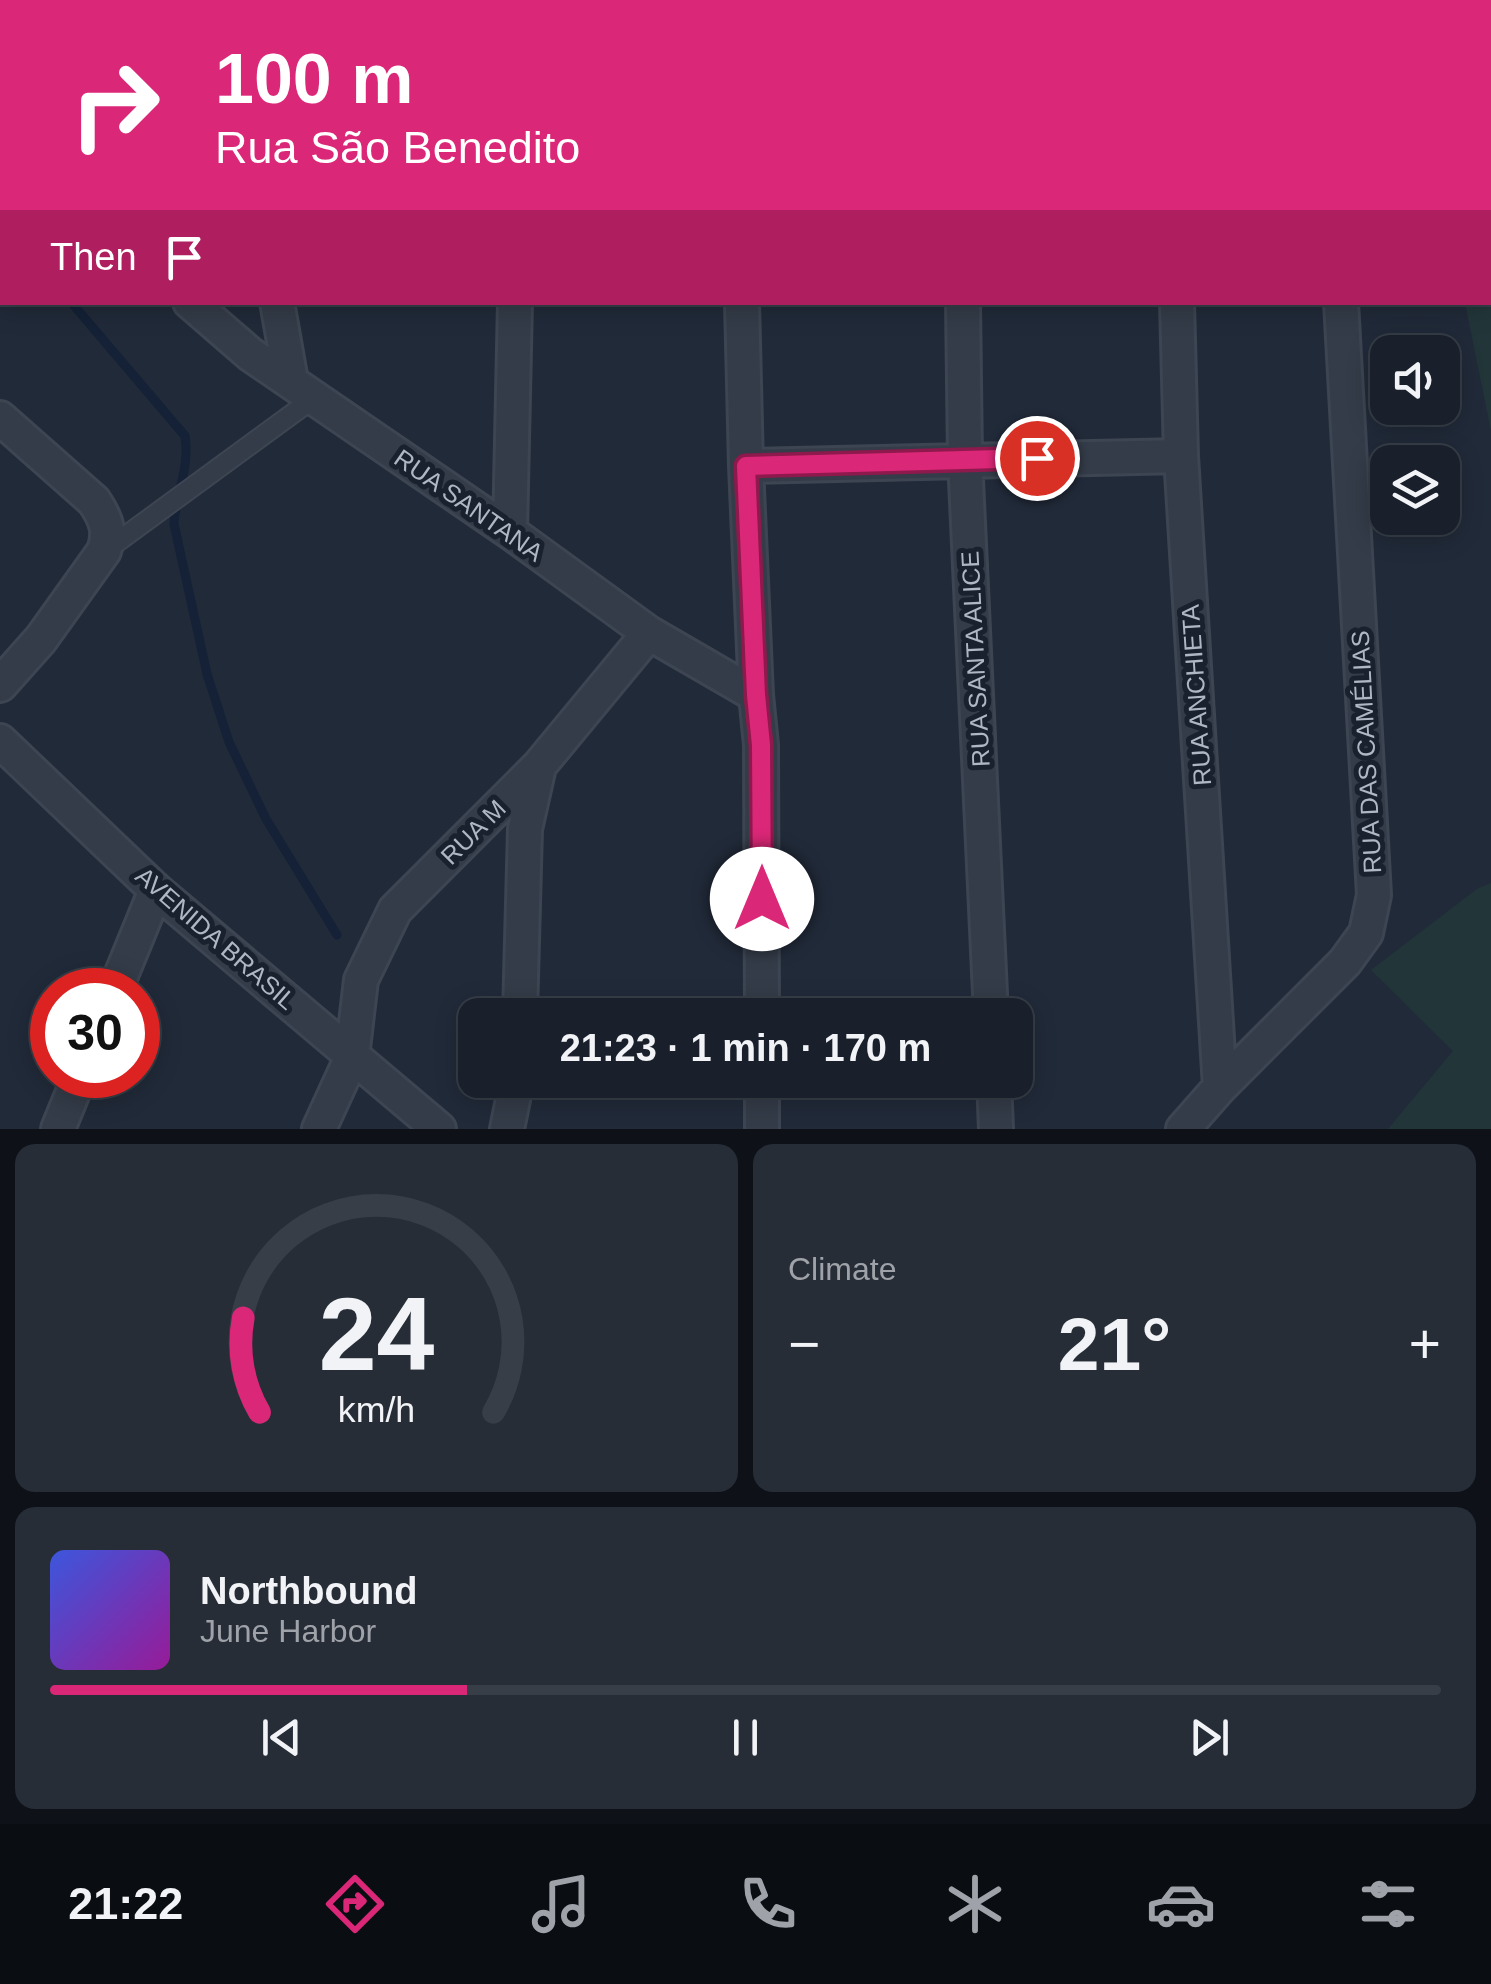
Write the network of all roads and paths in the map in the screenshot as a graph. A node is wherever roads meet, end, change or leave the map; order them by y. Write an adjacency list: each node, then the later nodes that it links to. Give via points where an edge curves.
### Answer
1 (193, 305): 8 (street, RUA SANTANA)
2 (278, 305): 8 (street)
3 (515, 305): 13 (street)
4 (742, 305): 12 (street)
5 (963, 305): 11 (street, RUA SANTA ALICE)
6 (1177, 305): 10 (street, RUA ANCHIETA)
7 (1341, 305): 26 (street, RUA DAS CAMÉLIAS, via 1371,915 1345,962)
8 (302, 390): 13 (street, RUA SANTANA); 14 (lane)
9 (0, 418): 14 (street, via 94,501 106,518)
10 (1181, 456): 11 (street); 26 (street, RUA ANCHIETA)
11 (966, 459): 12 (street); 24 (street, RUA SANTA ALICE)
12 (746, 466): 17 (street)
13 (510, 532): 15 (street, RUA SANTANA)
14 (104, 551): 16 (street)
15 (648, 633): 17 (street, RUA SANTANA); 19 (street, RUA M)
16 (0, 684)
17 (756, 695): 23 (street)
18 (0, 740): 20 (street, AVENIDA BRASIL)
19 (539, 766): 22 (street, via 525,829); 25 (street, RUA M, via 395,910 361,980)
20 (156, 890): 21 (street); 25 (street, AVENIDA BRASIL)
21 (124, 968)
22 (520, 998)
23 (762, 998)
24 (990, 998)
25 (352, 1057): 32 (street, RUA M); 33 (street, AVENIDA BRASIL)
26 (1220, 1087): 37 (street, RUA DAS CAMÉLIAS)
27 (71, 1098): 31 (street)
28 (513, 1098): 34 (street)
29 (762, 1098): 35 (street)
30 (995, 1098): 36 (street)
31 (58, 1129)
32 (319, 1129)
33 (439, 1129)
34 (507, 1129)
35 (762, 1129)
36 (996, 1129)
37 (1183, 1129)

